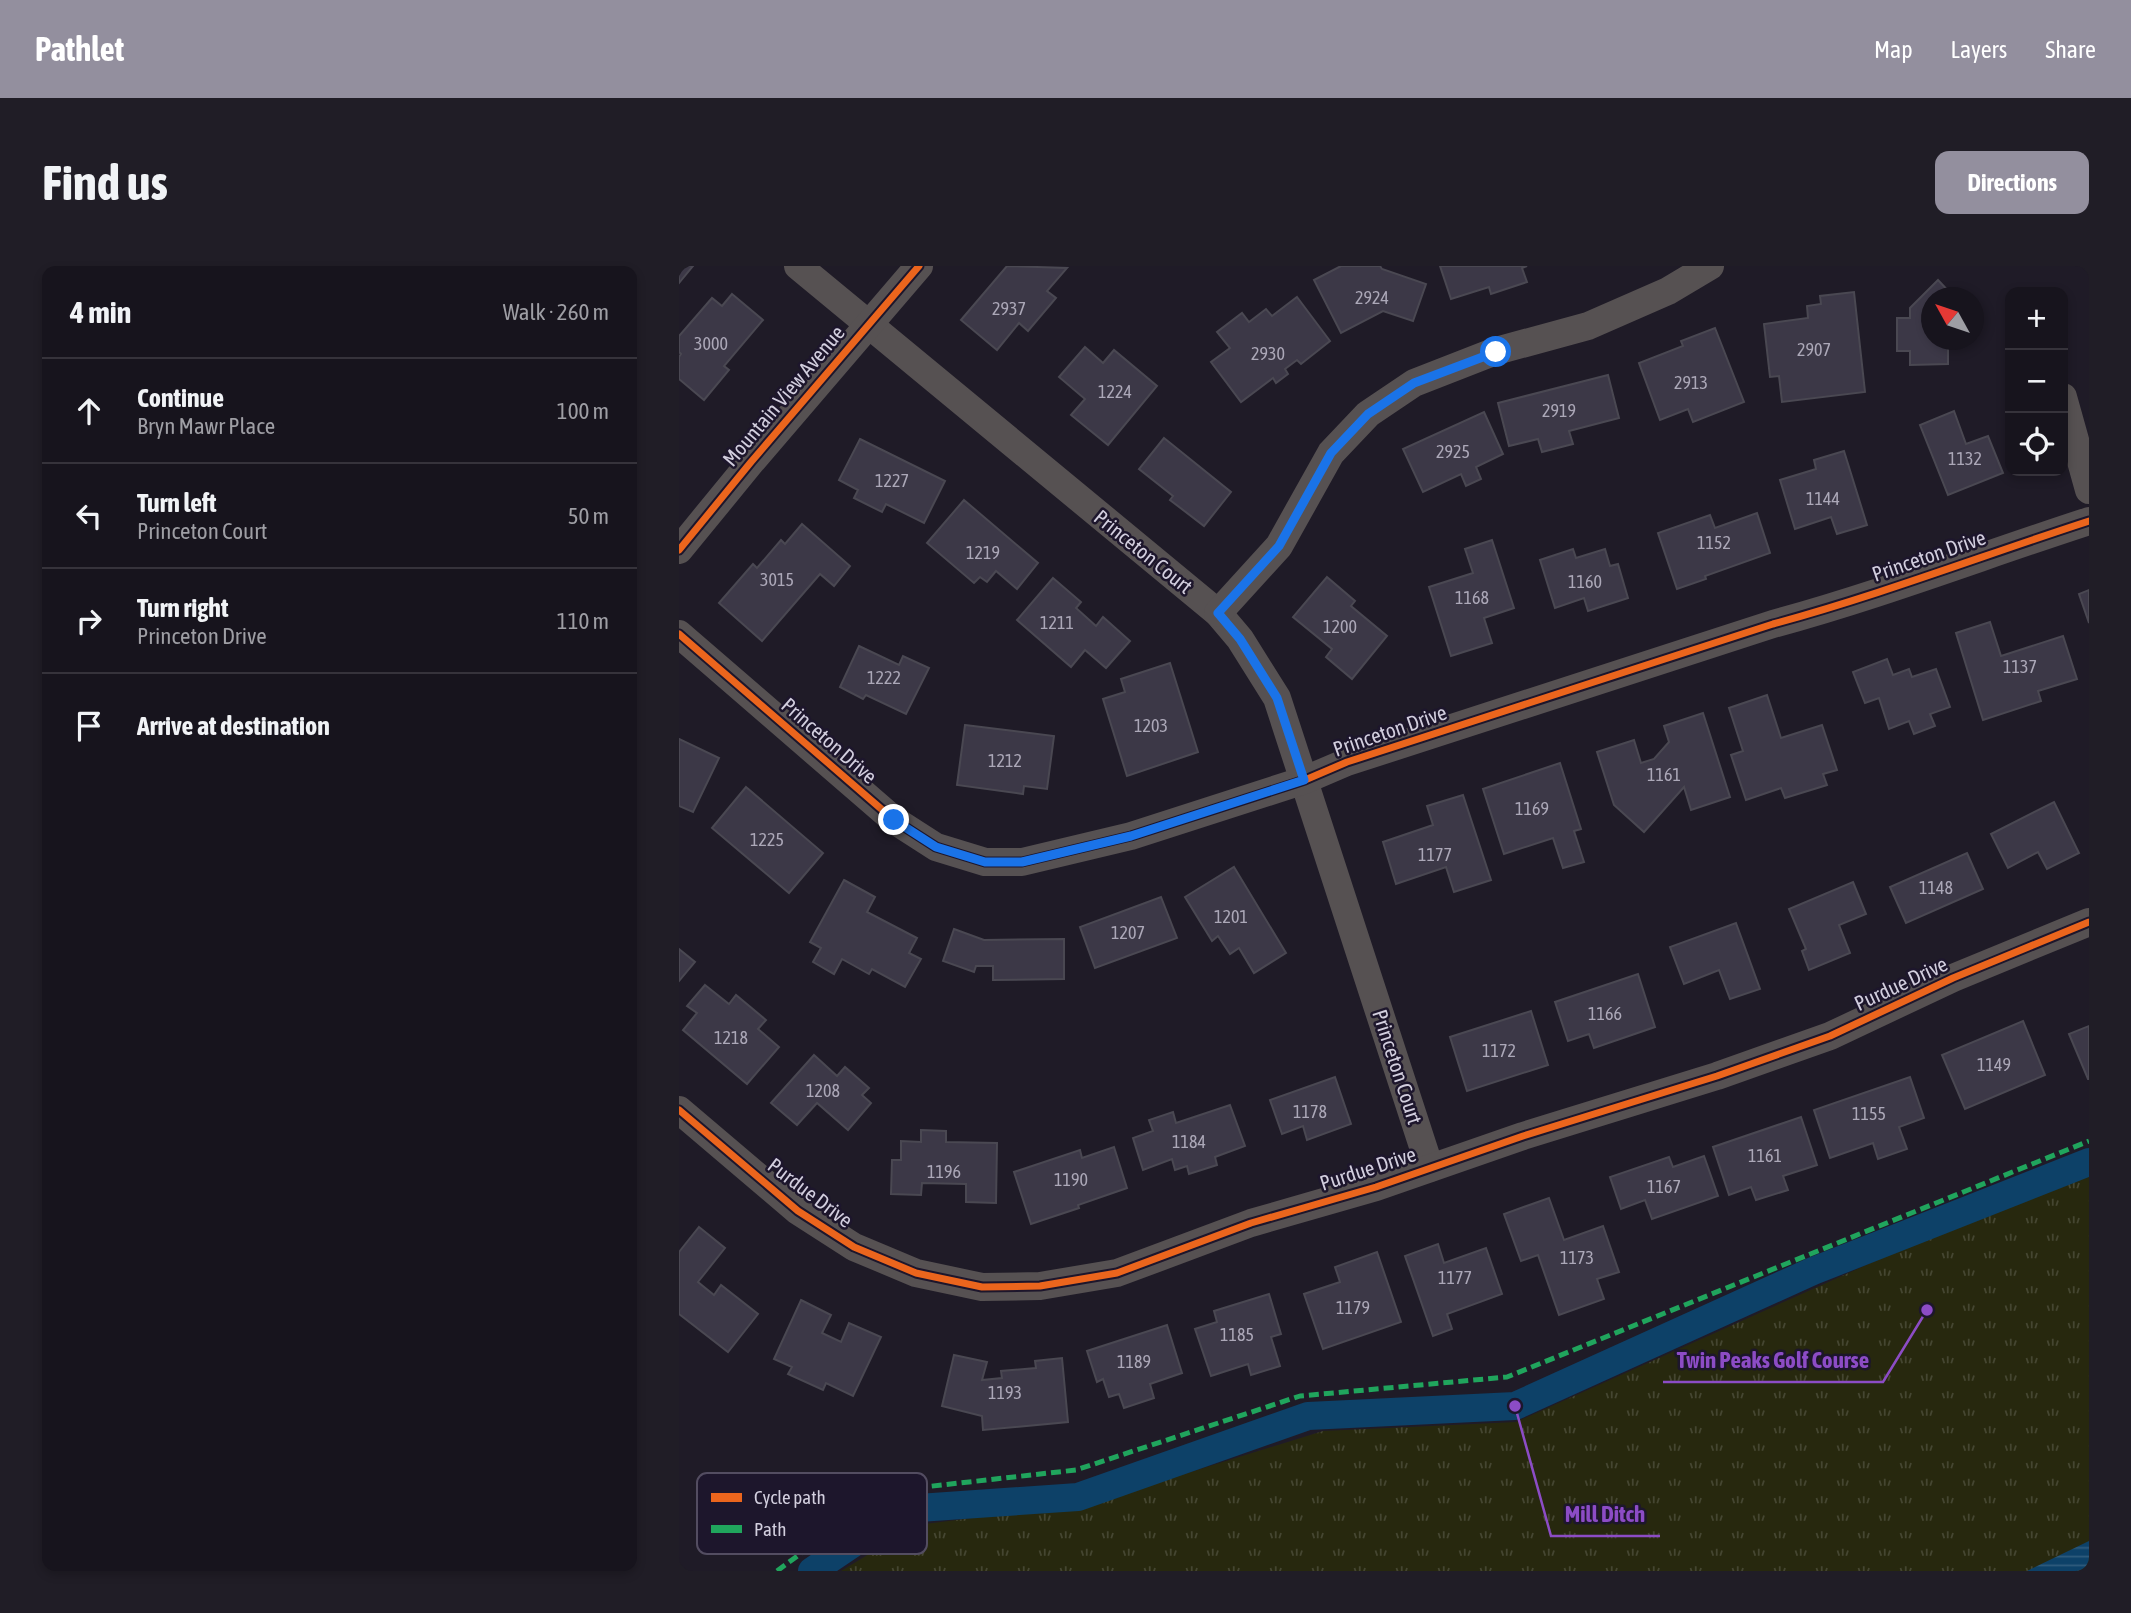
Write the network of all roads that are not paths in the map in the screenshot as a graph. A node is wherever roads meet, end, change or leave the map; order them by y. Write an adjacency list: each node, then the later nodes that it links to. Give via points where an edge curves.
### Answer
1 (798, 266): 4 (street, Princeton Court)
2 (919, 266): 4 (street, Mountain View Avenue)
3 (1710, 266): 9 (street, via 1668,291 1588,326 1496,352 1414,383 1368,414 1331,453 1279,546)
4 (867, 324): 8 (street, Mountain View Avenue); 9 (street, Princeton Court)
5 (2067, 413): 6 (street)
6 (2089, 490)
7 (2089, 521): 11 (street, Princeton Drive, via 1837,607 1347,762)
8 (679, 550)
9 (1218, 613): 11 (street, Princeton Court, via 1277,698)
10 (679, 634): 11 (street, Princeton Drive, via 894,820 936,847 985,862 1022,862 1131,836)
11 (1304, 780): 14 (street, Princeton Court)
12 (2089, 922): 14 (street, Purdue Drive, via 1953,978 1830,1036)
13 (679, 1110): 14 (street, Purdue Drive, via 798,1210 854,1247 916,1273 982,1287 1040,1286 1117,1273 1251,1223)
14 (1430, 1167)

